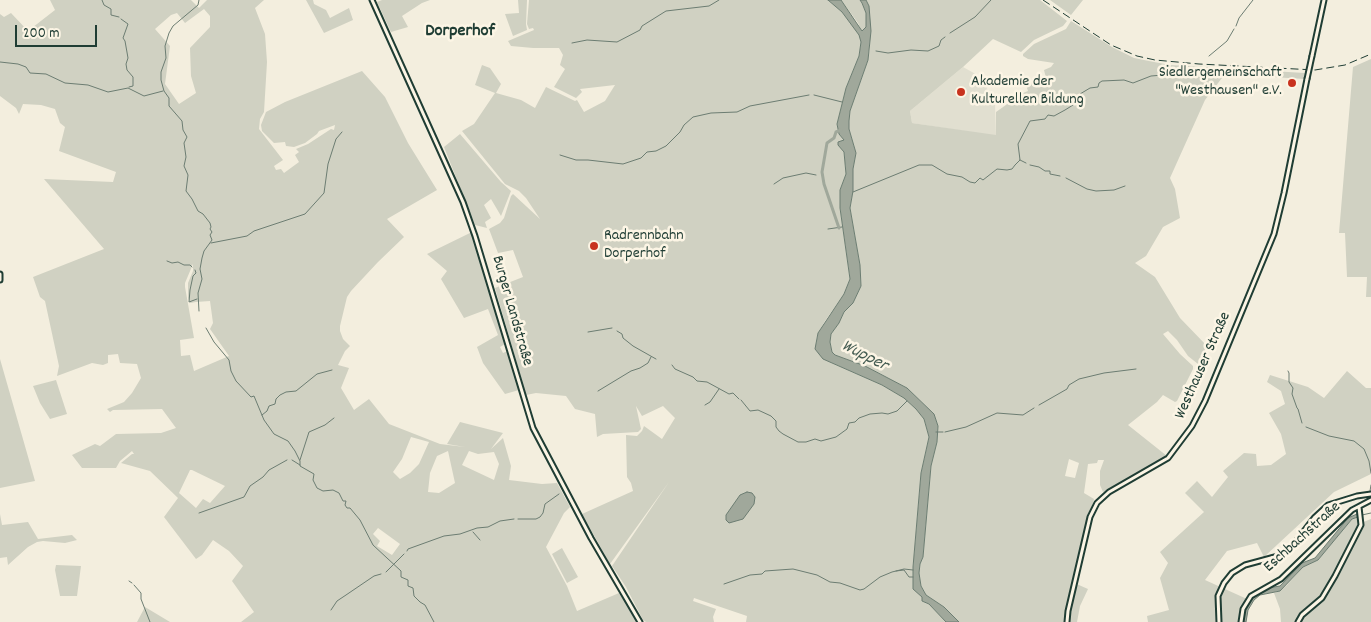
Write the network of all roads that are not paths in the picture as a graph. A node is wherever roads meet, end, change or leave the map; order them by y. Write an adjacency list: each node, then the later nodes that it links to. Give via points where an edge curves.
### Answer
1 (372, 0): 8 (main road, Burger Landstraße, via 466,208 530,422)
2 (1324, 0): 9 (main road, Westhauser Straße, bridge, via 1275,230 1205,401 1192,426 1168,458 1109,492 1097,503 1090,517)
3 (0, 274): 4 (main road)
4 (1, 280)
5 (1371, 494): 10 (main road, via 1328,505 1288,552 1245,565 1232,573 1218,596)
6 (1371, 500): 7 (main road, Eschbachstraße)
7 (1359, 507): 11 (main road, Eschbachstraße, via 1352,510 1283,577 1251,596 1243,609); 12 (main road, via 1360,528 1328,590)
8 (640, 622)
9 (1068, 622)
10 (1219, 622)
11 (1241, 622)
12 (1298, 622)

